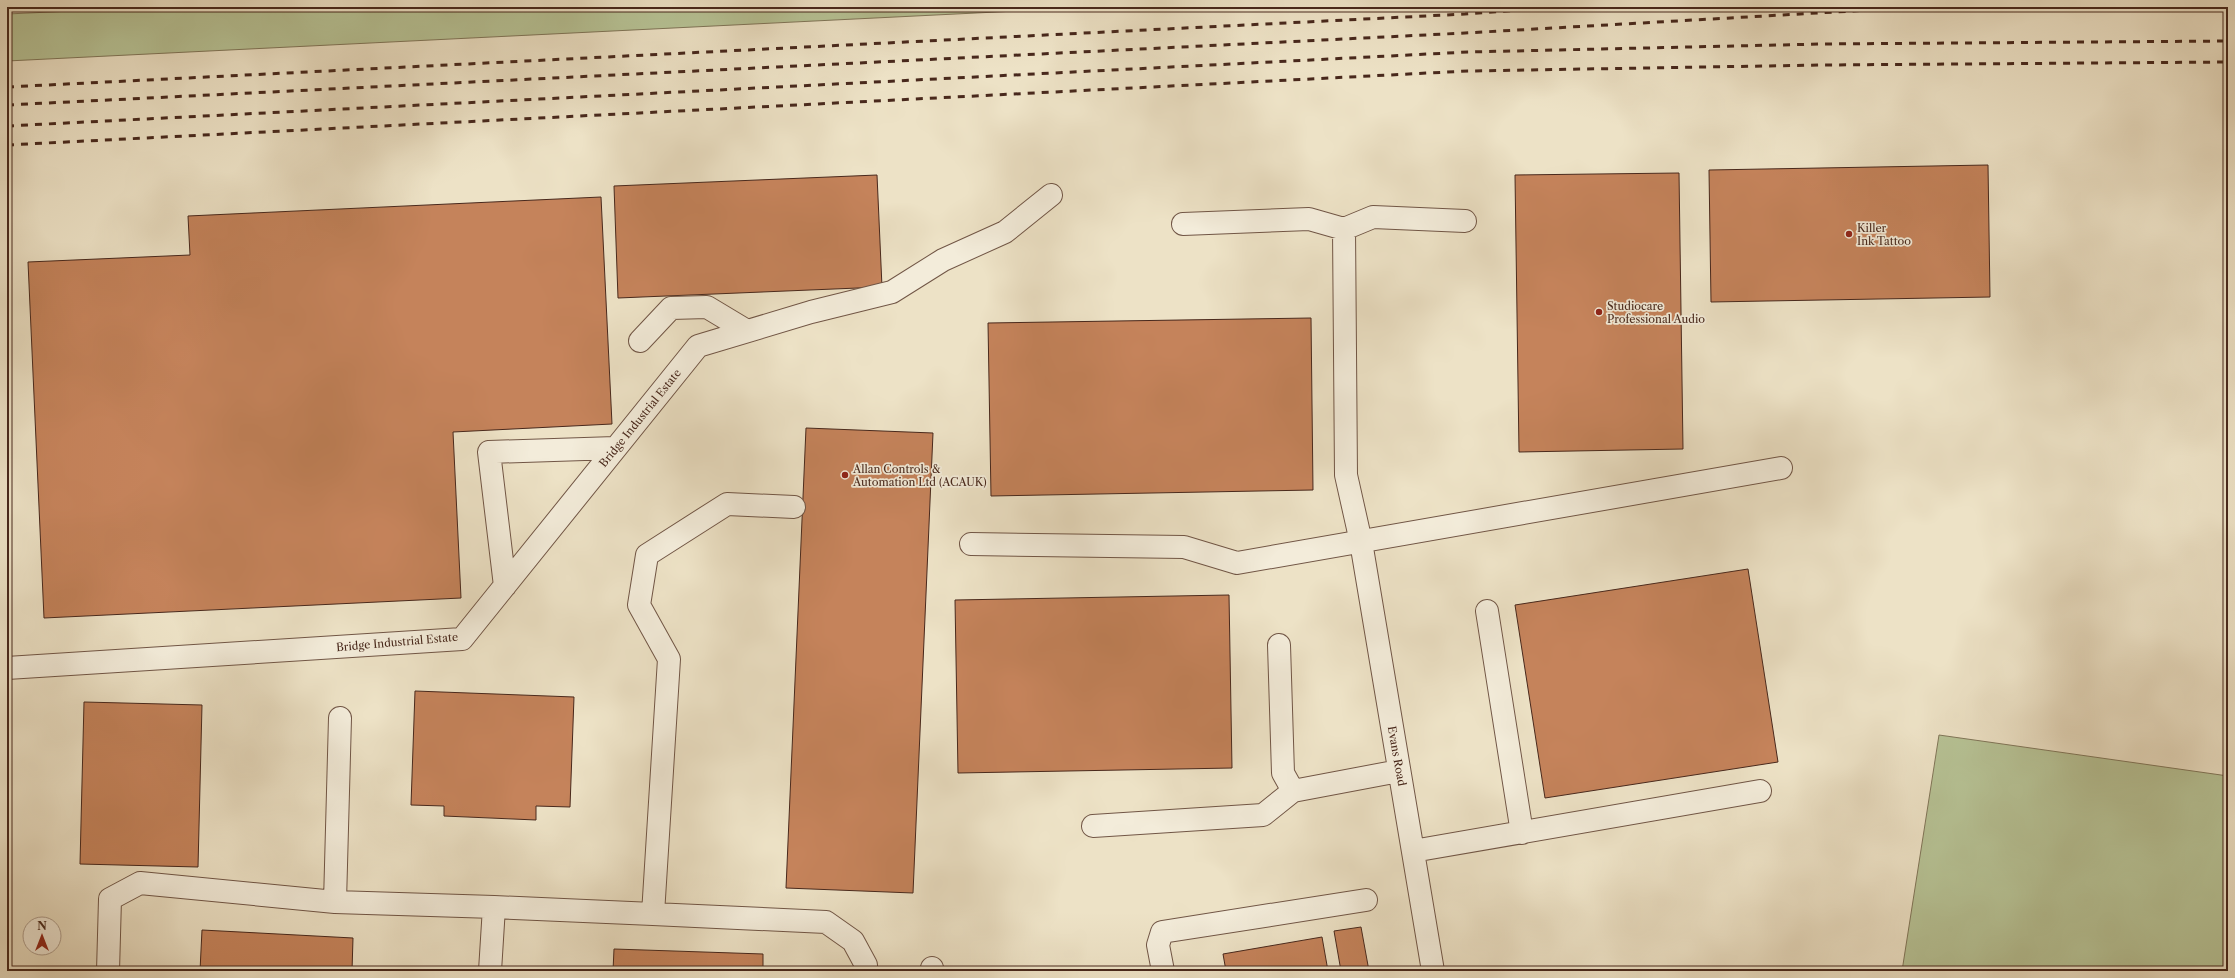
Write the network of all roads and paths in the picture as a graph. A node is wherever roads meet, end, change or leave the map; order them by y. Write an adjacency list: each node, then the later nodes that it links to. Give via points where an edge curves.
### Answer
1 (1051, 195): 5 (street, via 1005,232 943,260 892,292)
2 (1465, 221): 4 (street, via 1373,217)
3 (1183, 224): 4 (street, via 1309,219)
4 (1344, 229): 10 (street, Evans Road, via 1346,475)
5 (747, 331): 6 (street, via 707,307 670,308); 7 (street, Bridge Industrial Estate, via 698,346)
6 (640, 341)
7 (615, 448): 12 (street, Bridge Industrial Estate); 12 (street, via 489,452)
8 (1780, 468): 10 (street)
9 (794, 507): 26 (street, via 727,504 647,555 639,605 669,659)
10 (1361, 542): 11 (street, via 1237,563 1184,547); 17 (street, Evans Road)
11 (971, 544)
12 (505, 586): 15 (street, Bridge Industrial Estate, via 462,639)
13 (1487, 611): 21 (street)
14 (1279, 645): 18 (street, via 1283,773)
15 (7, 668)
16 (340, 718): 24 (street)
17 (1399, 771): 18 (street); 22 (street, Evans Road)
18 (1294, 791): 20 (street, via 1263,815)
19 (1760, 791): 21 (street)
20 (1093, 826)
21 (1522, 833): 22 (street)
22 (1413, 851): 31 (street, Evans Road)
23 (1366, 900): 30 (street, via 1162,932 1158,945)
24 (335, 902): 25 (street); 27 (street, via 140,883 110,899)
25 (494, 907): 26 (street); 28 (street)
26 (653, 914): 29 (street, via 826,922 853,941 866,965)
27 (108, 971)
28 (490, 971)
29 (866, 971)
30 (1163, 971)
31 (1433, 971)

